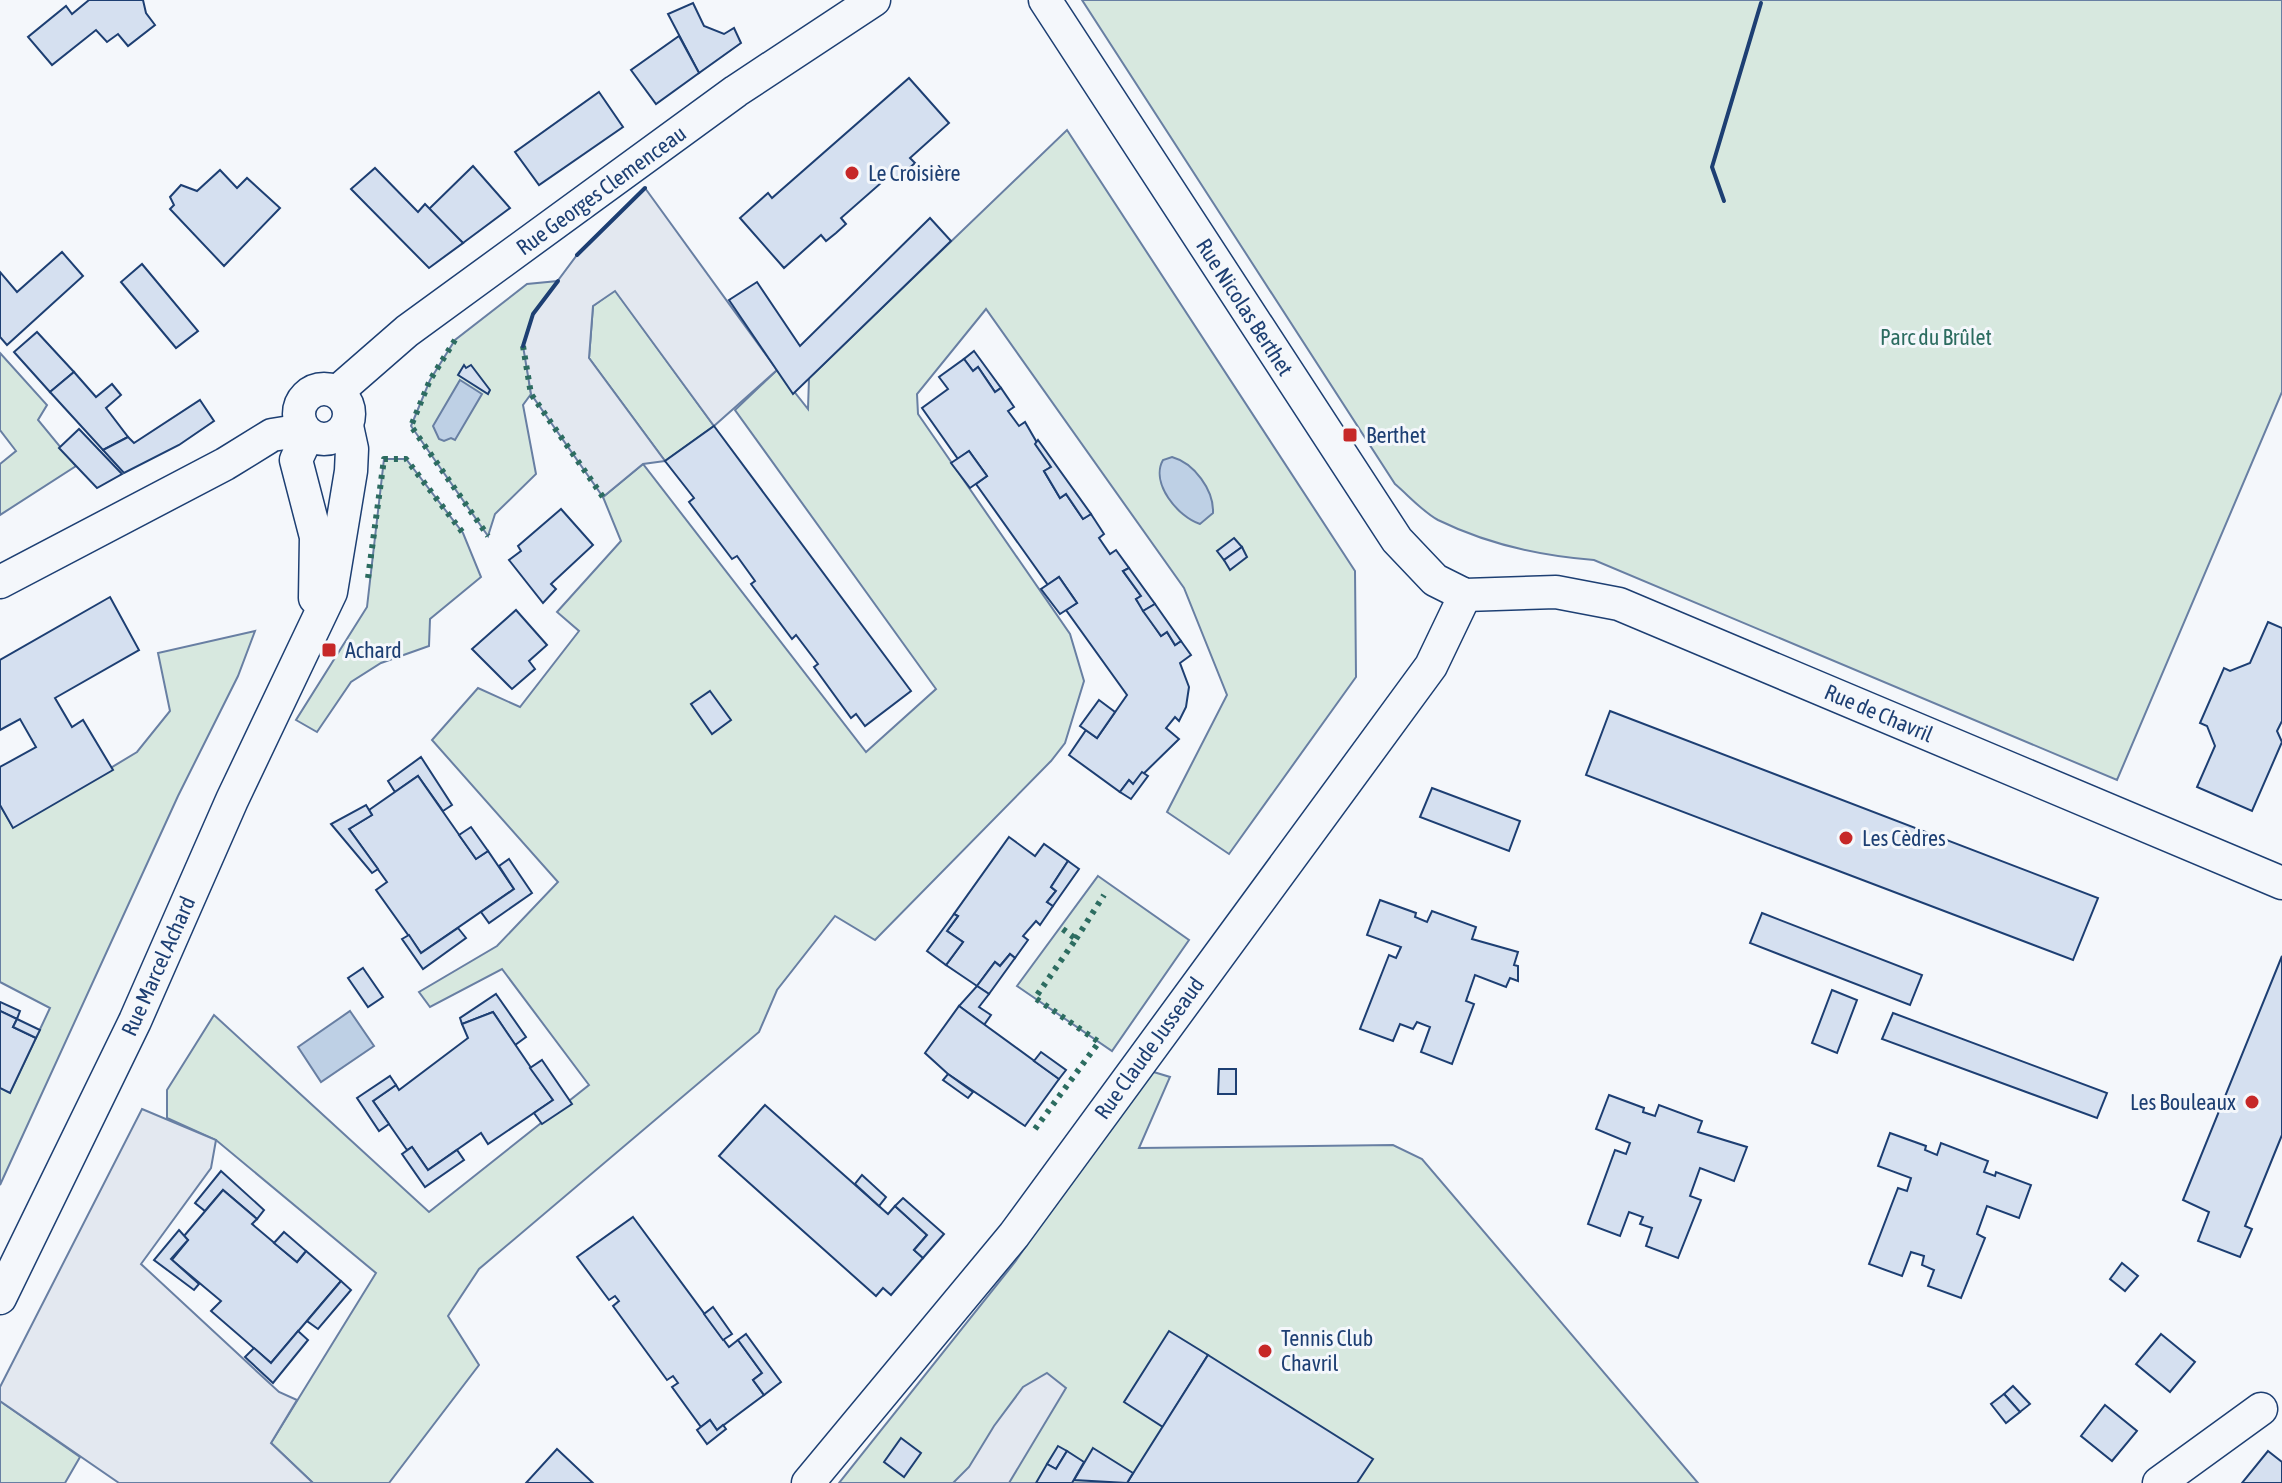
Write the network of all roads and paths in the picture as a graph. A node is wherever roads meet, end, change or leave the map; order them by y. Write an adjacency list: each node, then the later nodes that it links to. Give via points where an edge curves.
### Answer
1 (874, 0): 3 (street, Rue Georges Clemenceau, via 736,91 419,321)
2 (1045, 0): 7 (street, Rue Nicolas Berthet, via 1397,540 1435,580)
3 (337, 392): 4 (street, via 348,404); 5 (street, via 315,390 303,400 299,415)
4 (347, 426): 5 (street, via 329,439); 8 (street, Rue Marcel Achard, via 352,460 343,537 331,592)
5 (306, 432): 6 (street, via 272,435); 8 (street, Rue Marcel Achard, via 296,460 316,537)
6 (0, 582)
7 (1465, 595): 9 (street, Rue de Chavril, via 1556,592 1619,604); 12 (street, Rue Claude Jusseaud, via 1431,666 1014,1235)
8 (310, 631): 10 (street, Rue Marcel Achard, via 135,1021)
9 (2282, 883)
10 (0, 1298)
11 (2261, 1409): 13 (street)
12 (808, 1483)
13 (2159, 1483)

